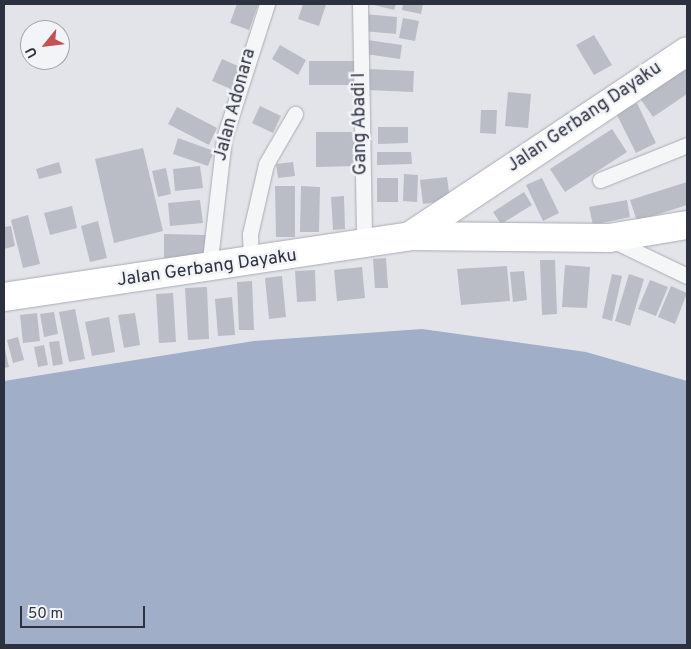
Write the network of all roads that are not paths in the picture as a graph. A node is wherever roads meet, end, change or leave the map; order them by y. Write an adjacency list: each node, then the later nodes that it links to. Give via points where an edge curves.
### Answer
1 (266, 4): 12 (street, Jalan Adonara, via 224,138)
2 (360, 4): 10 (street, Gang Abadi I)
3 (687, 51): 8 (highway, Jalan Gerbang Dayaku)
4 (295, 114): 11 (street, via 266,164 250,234)
5 (687, 145): 6 (street)
6 (600, 180)
7 (687, 225): 9 (highway, Jalan Gerbang Dayaku)
8 (410, 236): 9 (highway, Jalan Gerbang Dayaku); 10 (highway, Jalan Gerbang Dayaku)
9 (610, 238): 13 (street)
10 (364, 245): 11 (highway, Jalan Gerbang Dayaku)
11 (251, 263): 12 (highway, Jalan Gerbang Dayaku)
12 (209, 268): 14 (highway, Jalan Gerbang Dayaku)
13 (687, 276)
14 (4, 297)

